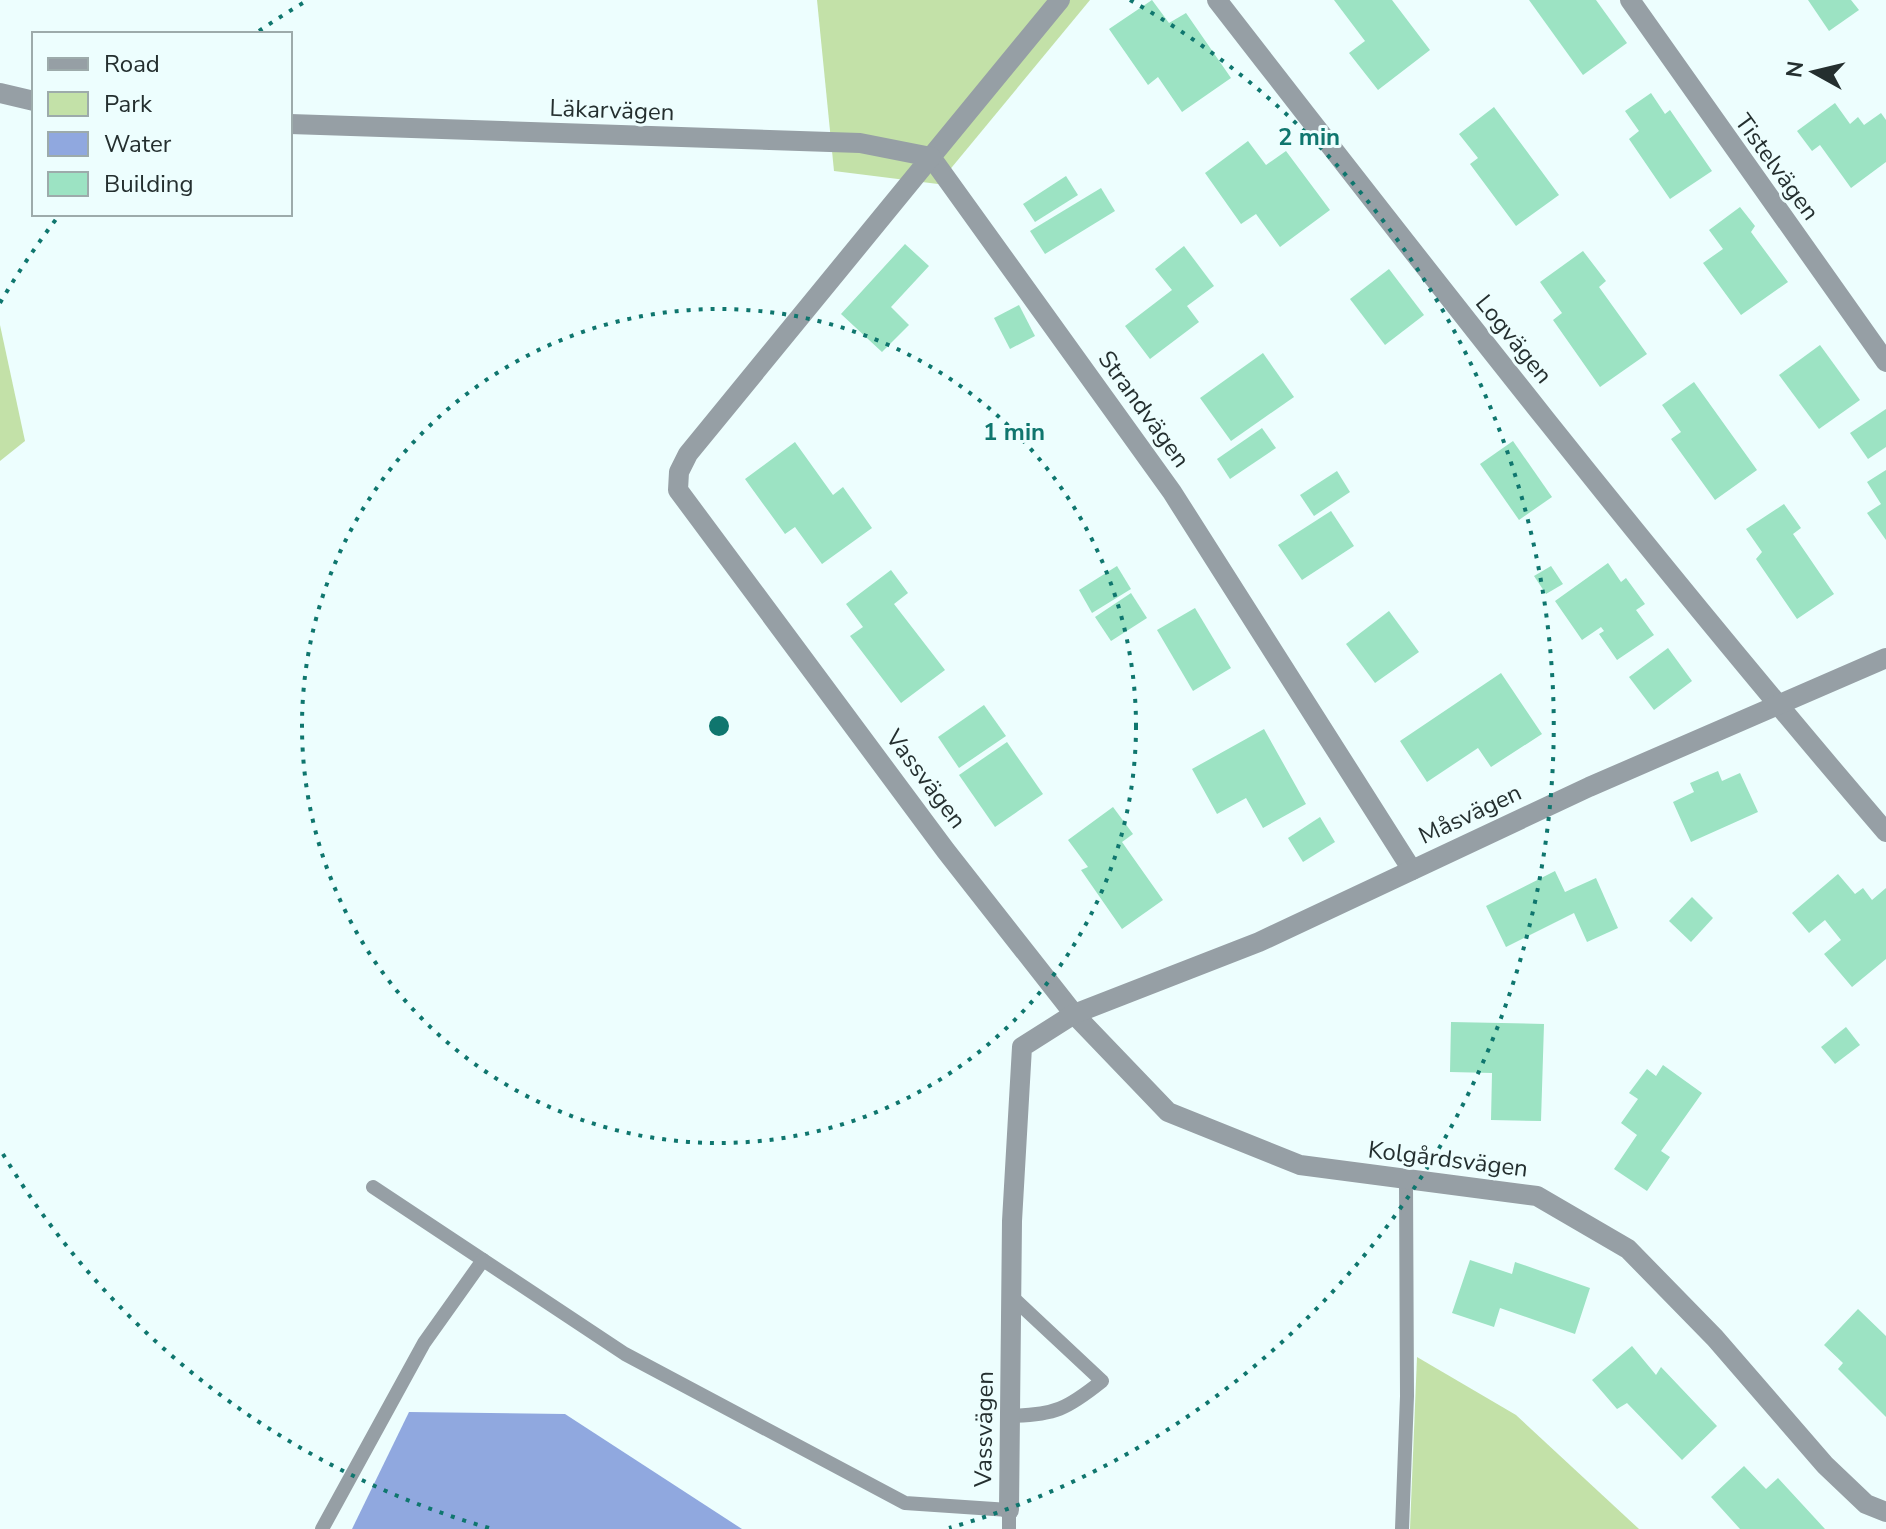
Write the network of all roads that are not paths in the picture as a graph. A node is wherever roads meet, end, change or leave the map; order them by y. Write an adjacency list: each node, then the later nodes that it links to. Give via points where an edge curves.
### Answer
1 (1060, 0): 7 (street)
2 (1217, 0): 10 (street, Logvägen, via 1453,304)
3 (1630, 0): 8 (street, Tistelvägen)
4 (0, 93): 5 (street)
5 (32, 101)
6 (292, 124): 7 (street, Läkarvägen, via 860,143)
7 (931, 157): 12 (street, Strandvägen, via 1172,492); 13 (street, Vassvägen, via 688,454 678,490)
8 (1886, 362)
9 (1886, 658): 10 (street, Måsvägen)
10 (1777, 705): 11 (street); 12 (street, Måsvägen)
11 (1886, 832)
12 (1412, 870): 13 (street, Måsvägen, via 1259,942)
13 (1074, 1014): 14 (street, Kolgårdsvägen, via 1168,1112 1300,1165); 17 (street, Vassvägen, via 1022,1047)
14 (1406, 1181): 19 (street, Kolgårdsvägen, via 1537,1196 1628,1249 1715,1338 1825,1465 1866,1504); 22 (lane)
15 (373, 1187): 16 (lane)
16 (483, 1260): 20 (lane, via 625,1354 905,1503); 21 (lane, via 424,1343)
17 (1011, 1296): 18 (street, Vassvägen); 18 (lane, via 1102,1381 1068,1408)
18 (1010, 1416): 20 (street, Vassvägen)
19 (1886, 1512)
20 (1009, 1520)
21 (322, 1529)
22 (1402, 1529)

